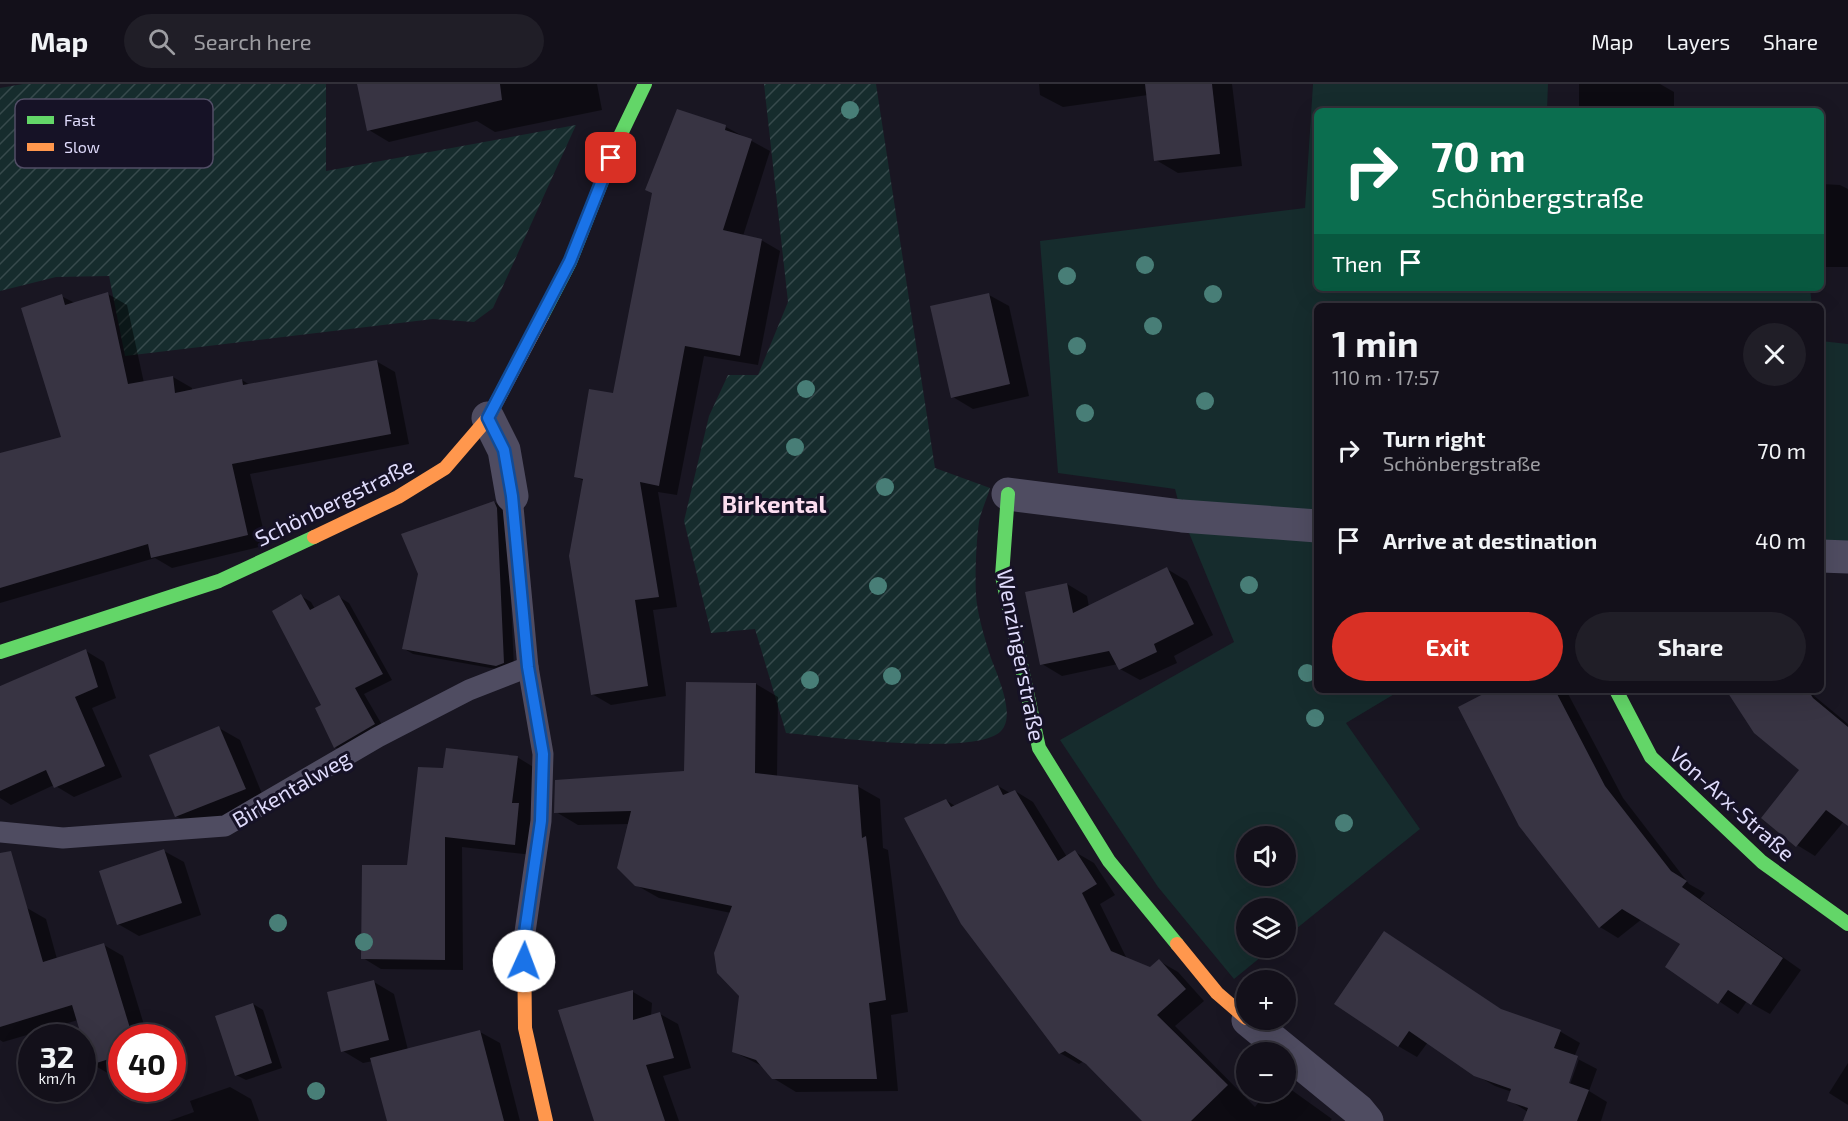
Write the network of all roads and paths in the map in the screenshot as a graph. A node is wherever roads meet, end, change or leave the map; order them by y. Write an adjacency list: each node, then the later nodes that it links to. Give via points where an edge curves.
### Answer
1 (645, 84): 2 (street, Schönbergstraße, via 570,261)
2 (488, 418): 4 (street, via 504,450); 8 (street, Schönbergstraße, via 445,468 362,515 219,581)
3 (1008, 494): 5 (street, Wenzingerstraße, via 1182,516); 14 (street, Wenzingerstraße, via 1002,576 1039,748 1109,861 1217,993)
4 (512, 496): 9 (lane)
5 (1314, 526)
6 (1824, 556): 7 (street)
7 (1848, 557)
8 (0, 652)
9 (528, 667): 11 (lane, Birkentalweg, via 469,690 378,737 225,826 63,838); 13 (lane, via 543,754 541,821)
10 (1618, 693): 12 (street, Von-Arx-Straße, via 1651,757 1762,862)
11 (0, 832)
12 (1848, 924)
13 (524, 939): 16 (street, via 525,1028)
14 (1236, 1009)
15 (1260, 1030): 17 (street, Wenzingerstraße)
16 (546, 1121)
17 (1367, 1121)

